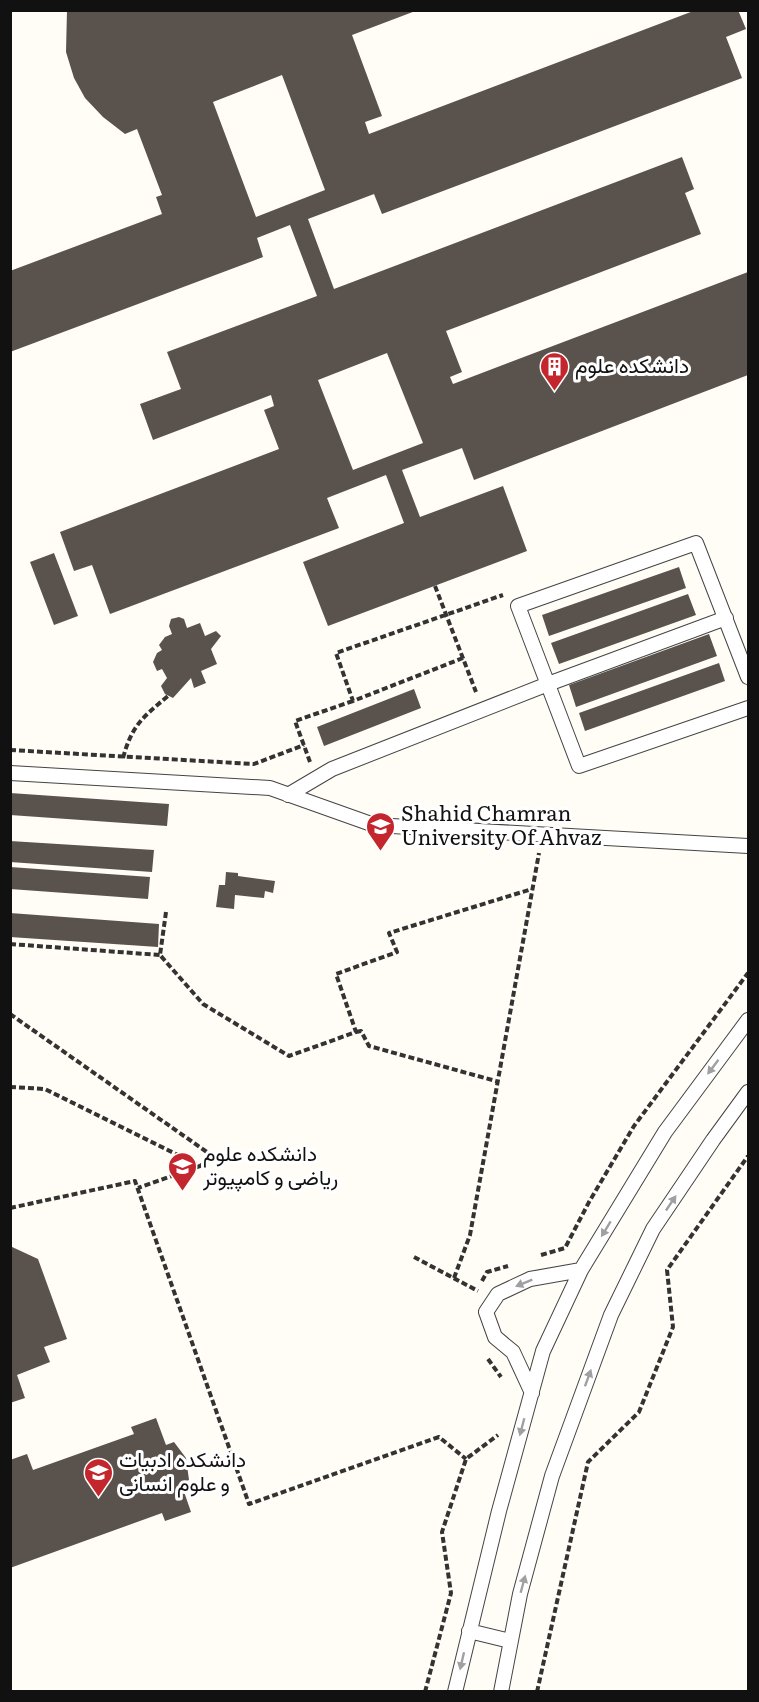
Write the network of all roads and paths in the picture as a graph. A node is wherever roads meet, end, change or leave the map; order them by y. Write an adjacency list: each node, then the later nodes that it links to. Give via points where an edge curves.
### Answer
1 (435, 586): 3 (path)
2 (513, 591): 3 (path)
3 (447, 615): 5 (path); 9 (path, via 336,652)
4 (726, 618): 6 (lane); 7 (lane); 7 (lane, via 696,543 518,606)
5 (463, 658): 9 (path); 11 (path)
6 (748, 677)
7 (548, 684): 10 (lane, via 579,766); 11 (lane)
8 (168, 696): 14 (path, via 131,732)
9 (353, 701): 12 (path, via 295,721)
10 (748, 708)
11 (482, 710): 16 (lane)
12 (304, 745): 14 (path, via 254,764); 16 (path)
13 (10, 750): 14 (path)
14 (123, 756): 17 (path)
15 (10, 773): 17 (lane)
16 (316, 778): 18 (lane)
17 (120, 779): 18 (lane, via 270,788)
18 (288, 795): 19 (lane, via 374,825)
19 (542, 834): 20 (lane); 21 (path)
20 (748, 846)
21 (532, 889): 27 (path, via 389,933 397,952 336,974); 28 (path)
22 (166, 912): 24 (path)
23 (10, 944): 24 (path)
24 (160, 955): 27 (path, via 203,1004 289,1056)
25 (10, 1014): 32 (path, via 214,1157)
26 (748, 1020): 36 (lane, one-way to 36, via 665,1132)
27 (356, 1032): 28 (path, via 361,1031 369,1046)
28 (496, 1081): 37 (path, via 470,1235)
29 (10, 1088): 32 (path, via 45,1089)
30 (748, 1092): 42 (lane, one-way to 30, via 552,1476 611,1315 653,1229)
31 (748, 1156): 45 (path, via 667,1270 673,1327 639,1413 588,1462)
32 (200, 1166): 33 (path)
33 (138, 1188): 34 (path, via 135,1181); 40 (path, via 249,1504 439,1437)
34 (10, 1208)
35 (414, 1257): 37 (path)
36 (581, 1270): 38 (lane, one-way to 38, via 530,1279 498,1294); 39 (lane, via 543,1351)
37 (454, 1278): 38 (path)
38 (494, 1300): 39 (lane, via 486,1312 495,1337 513,1353)
39 (532, 1393): 41 (lane, one-way to 41)
40 (466, 1459)
41 (469, 1631): 42 (lane); 43 (lane, one-way to 43)
42 (510, 1641): 44 (lane)
43 (455, 1692)
44 (501, 1692)
45 (537, 1692)

